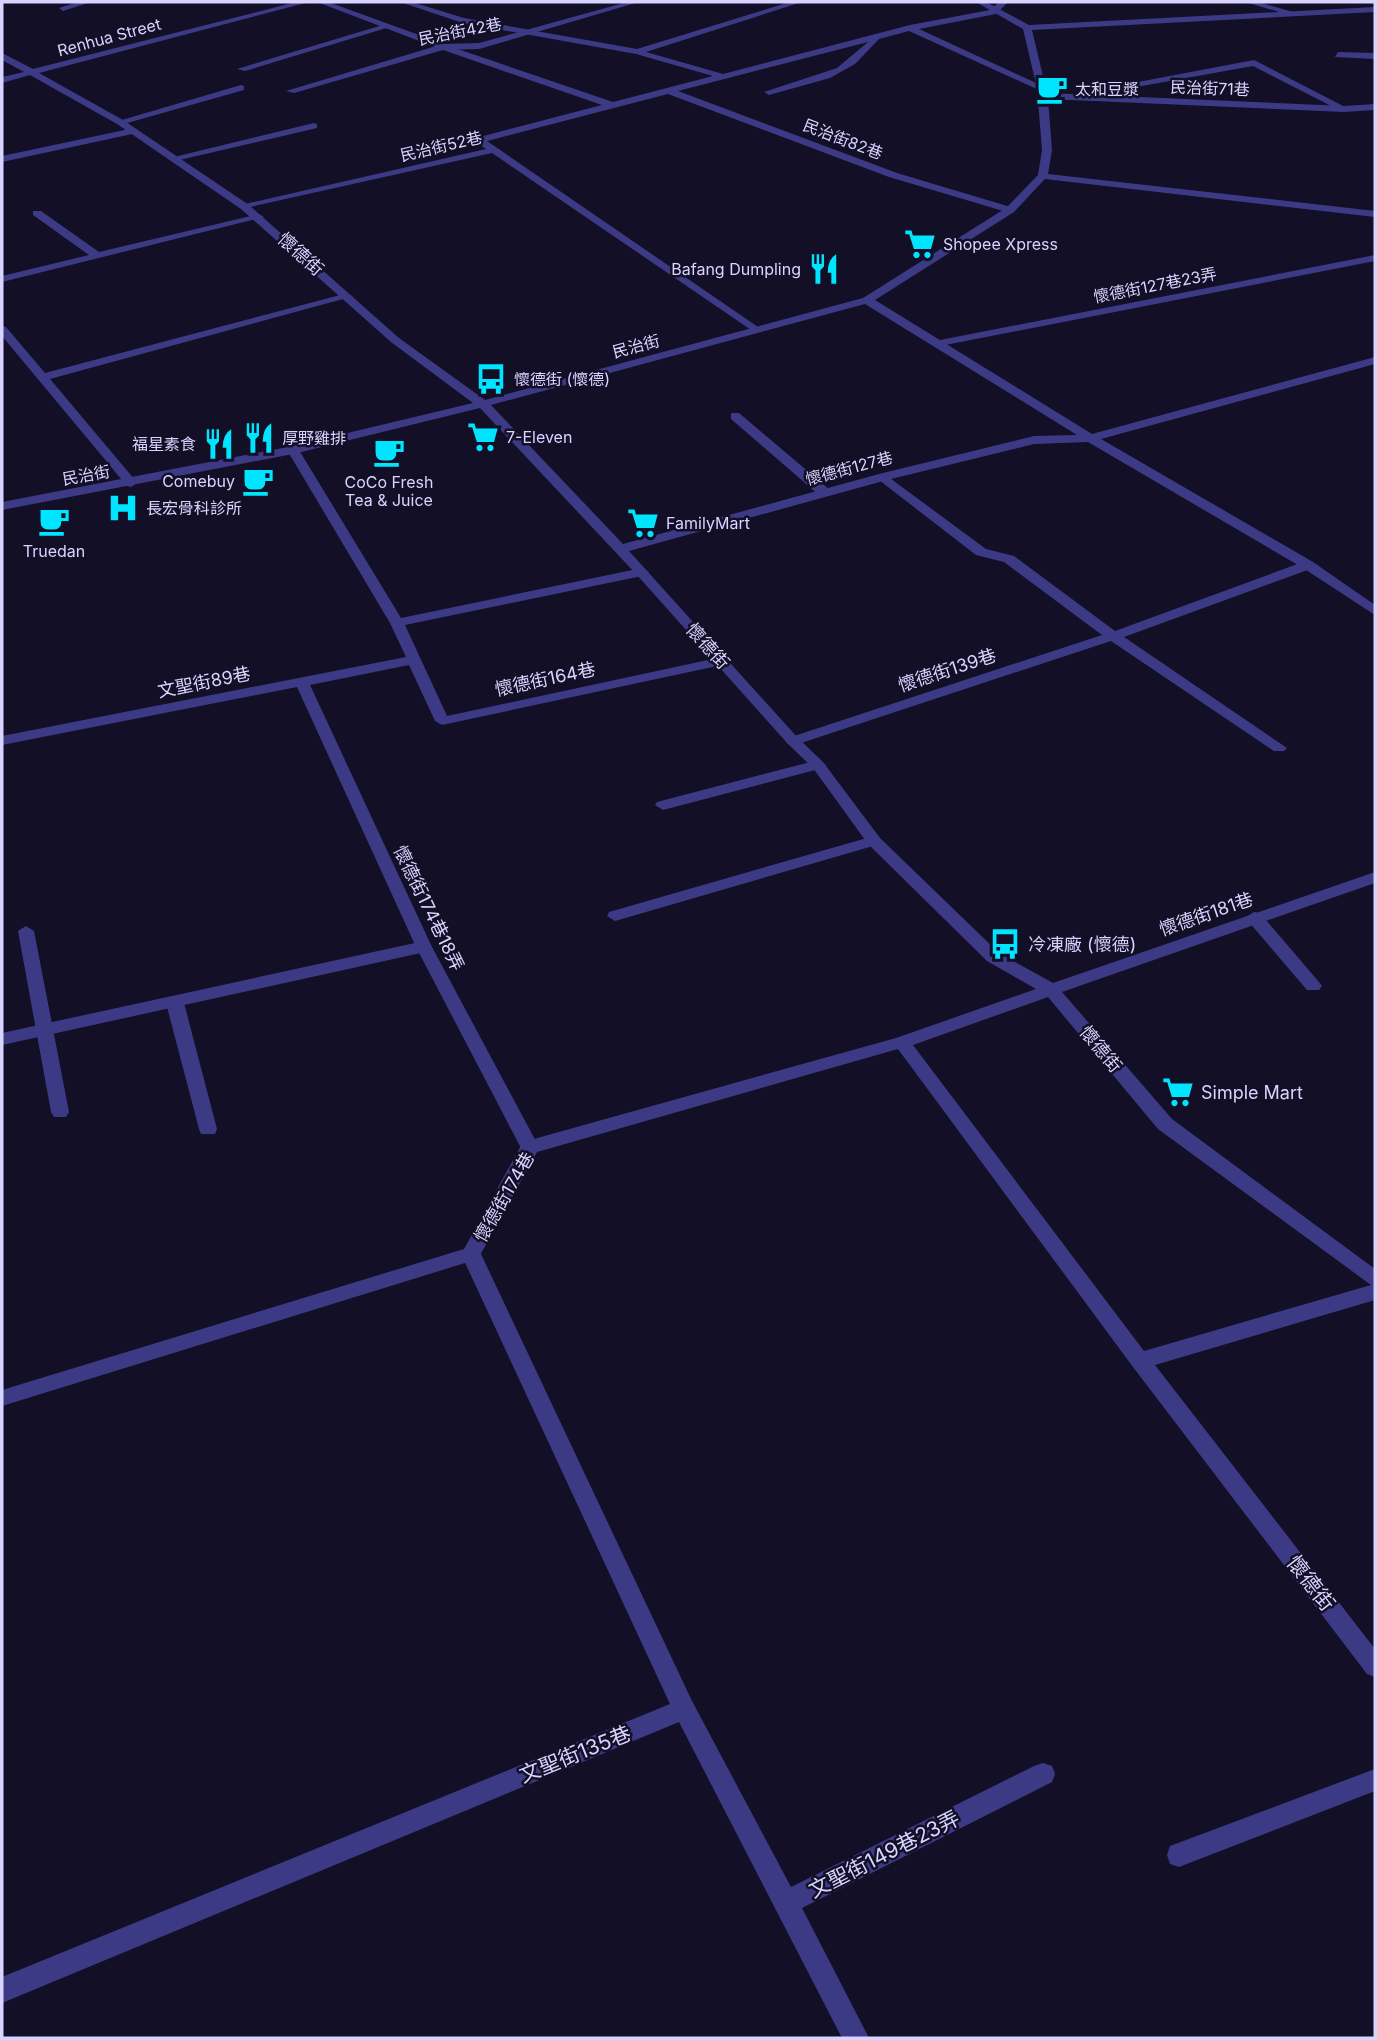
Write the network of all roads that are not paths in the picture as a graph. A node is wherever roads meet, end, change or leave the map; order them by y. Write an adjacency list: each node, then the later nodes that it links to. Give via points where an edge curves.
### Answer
1 (87, 2): 10 (street)
2 (304, 2): 25 (street, Renhua Street)
3 (321, 2): 14 (street)
4 (404, 2): 17 (street, via 463,20)
5 (635, 2): 17 (street, 民治街42巷)
6 (798, 2): 20 (street)
7 (980, 2): 12 (street)
8 (1004, 2): 12 (street)
9 (1249, 2): 13 (street)
10 (63, 8)
11 (1375, 9): 13 (street)
12 (993, 12): 15 (street, 民治街52巷); 16 (street)
13 (1293, 13): 16 (street)
14 (389, 26): 19 (street); 24 (street)
15 (910, 28): 18 (street, 民治街52巷); 32 (street)
16 (1027, 28): 32 (street)
17 (533, 31): 19 (street, 民治街42巷, via 478,46); 20 (street)
18 (875, 39): 26 (street, 民治街52巷); 31 (street, via 860,58 835,75)
19 (443, 47): 30 (street, 民治街42巷); 34 (street)
20 (637, 52): 26 (street)
21 (1338, 55): 23 (street)
22 (2, 56): 25 (street, 懷德街)
23 (1375, 56)
24 (242, 69)
25 (33, 74): 27 (street, Renhua Street); 37 (street, 懷德街)
26 (721, 76): 29 (street, 民治街52巷)
27 (2, 80)
28 (241, 88): 37 (street)
29 (667, 90): 34 (street, 民治街52巷); 45 (street, 民治街82巷, via 893,175)
30 (291, 91)
31 (769, 92)
32 (1043, 92): 33 (street, 民治街71巷); 43 (street, via 1047,150)
33 (1065, 97): 36 (street, 民治街71巷); 36 (street, via 1254,63)
34 (611, 105): 40 (street, 民治街52巷, via 479,140)
35 (1375, 107): 36 (street, 民治街71巷)
36 (1344, 109)
37 (120, 122): 39 (street, 懷德街)
38 (314, 126): 41 (street)
39 (134, 131): 41 (street, 懷德街); 42 (street)
40 (494, 150): 44 (street, 民治街52巷); 55 (street)
41 (175, 158): 44 (street, 懷德街)
42 (2, 159)
43 (1043, 176): 45 (street, 民治街); 47 (street)
44 (245, 207): 48 (street, 懷德街)
45 (1010, 210): 53 (street, 民治街)
46 (37, 213): 49 (street)
47 (1375, 214)
48 (259, 217): 49 (street); 52 (street, 懷德街)
49 (97, 256): 51 (street)
50 (1375, 258): 56 (street, 懷德街127巷23弄)
51 (2, 279)
52 (348, 296): 58 (street); 59 (street, 懷德街, via 395,340)
53 (867, 300): 55 (street, 民治街); 56 (street)
54 (2, 329): 58 (street)
55 (754, 330): 59 (street, 民治街)
56 (940, 343): 61 (street)
57 (1375, 360): 61 (street, 懷德街127巷)
58 (43, 376): 64 (street)
59 (483, 404): 62 (street, 民治街); 67 (street, 懷德街)
60 (736, 416): 65 (street)
61 (1091, 438): 63 (street, 懷德街127巷, via 1034,440); 68 (street)
62 (293, 450): 64 (street, 民治街); 71 (street)
63 (883, 477): 65 (street, 懷德街127巷); 72 (street, via 981,552 1009,559)
64 (131, 482): 66 (street, 民治街)
65 (825, 493): 67 (street, 懷德街127巷)
66 (2, 506)
67 (620, 549): 69 (street, 懷德街)
68 (1308, 565): 70 (street); 72 (street, 懷德街139巷)
69 (642, 572): 71 (street); 74 (street, 懷德街)
70 (1375, 611)
71 (397, 623): 73 (street)
72 (1113, 636): 77 (street, 懷德街139巷); 78 (street)
73 (413, 660): 74 (street, 懷德街164巷, via 442,721); 75 (street, 文聖街89巷)
74 (722, 661): 77 (street, 懷德街)
75 (302, 682): 76 (street, 文聖街89巷); 86 (street, 懷德街174巷18弄)
76 (2, 741)
77 (793, 741): 79 (street, 懷德街)
78 (1279, 748)
79 (818, 765): 80 (street); 81 (street, 懷德街)
80 (663, 805)
81 (874, 841): 83 (street); 88 (street, 懷德街, via 993,957)
82 (1375, 877): 84 (street, 懷德街181巷)
83 (615, 916)
84 (1254, 917): 87 (street); 88 (street, 懷德街181巷)
85 (26, 931): 90 (street)
86 (424, 947): 89 (street); 95 (street, 懷德街174巷18弄)
87 (1312, 986)
88 (1050, 989): 92 (street, 懷德街174巷); 97 (street, 懷德街, via 1164,1124)
89 (175, 1003): 90 (street); 94 (street)
90 (47, 1030): 91 (street); 93 (street)
91 (2, 1039)
92 (902, 1042): 95 (street, 懷德街174巷); 99 (street, 懷德街)
93 (60, 1112)
94 (208, 1129)
95 (530, 1147): 96 (street, 懷德街174巷)
96 (471, 1254): 100 (street, 懷德街174巷); 102 (street)
97 (1375, 1279)
98 (1375, 1292): 99 (street)
99 (1140, 1361): 101 (street, 懷德街)
100 (2, 1398)
101 (1375, 1667)
102 (684, 1709): 106 (street); 107 (street, 文聖街135巷)
103 (1043, 1774): 106 (street, 文聖街149巷23弄)
104 (1375, 1780): 105 (street)
105 (1179, 1855)
106 (786, 1903): 108 (street)
107 (2, 1990)
108 (856, 2038)

